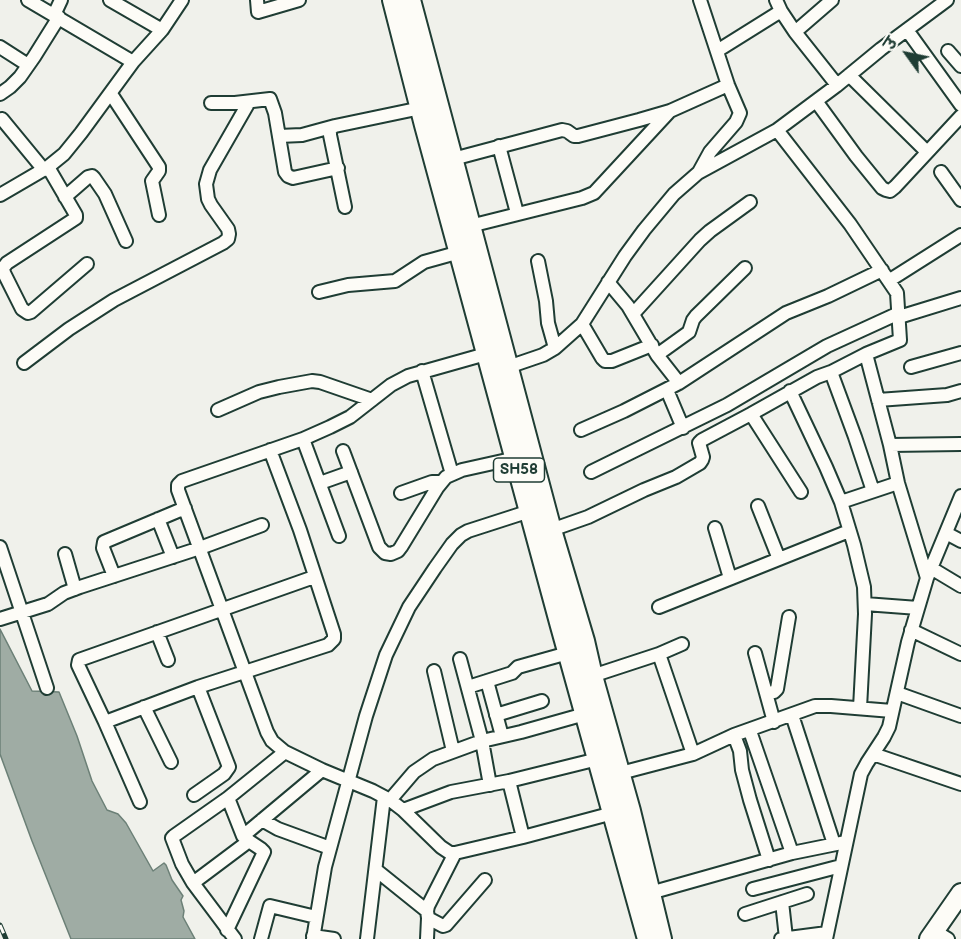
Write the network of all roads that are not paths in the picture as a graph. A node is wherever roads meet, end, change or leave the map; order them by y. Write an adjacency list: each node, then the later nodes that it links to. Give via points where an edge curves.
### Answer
1 (28, 0): 12 (street)
2 (61, 0): 12 (street)
3 (110, 0): 13 (street)
4 (182, 0): 13 (street)
5 (257, 0): 6 (street, via 258,12)
6 (299, 0)
7 (700, 0): 17 (street)
8 (832, 0): 15 (street)
9 (947, 0): 14 (street)
10 (403, 5): 29 (main road, SH58); 38 (main road, SH58)
11 (779, 5): 15 (street); 17 (street)
12 (56, 16): 18 (street); 19 (street)
13 (162, 30): 18 (street)
14 (907, 30): 20 (street); 28 (street)
15 (795, 32): 22 (street)
16 (0, 47): 19 (street)
17 (717, 51): 21 (street)
18 (133, 62): 23 (street)
19 (28, 66): 24 (street)
20 (849, 75): 22 (street); 37 (street)
21 (728, 85): 30 (street); 42 (street, via 739,117)
22 (837, 85): 25 (street)
23 (111, 93): 40 (street, via 64,154); 49 (street, via 159,167 152,181)
24 (0, 94)
25 (816, 101): 34 (street); 37 (street, via 886,190 895,187)
26 (249, 102): 27 (street); 35 (street, via 270,99); 70 (street, via 206,184 208,199 228,229 228,239 114,300)
27 (211, 103)
28 (961, 105)
29 (421, 108): 33 (street); 53 (main road, SH58)
30 (670, 111): 36 (street, via 578,136 562,130); 48 (street, via 594,193)
31 (961, 116): 37 (street)
32 (2, 119): 40 (street)
33 (333, 127): 35 (street); 39 (street, via 330,135)
34 (777, 130): 42 (street); 57 (street)
35 (279, 136): 39 (street, via 288,176)
36 (499, 146): 38 (street); 48 (street)
37 (927, 152)
38 (453, 159): 50 (main road, SH58)
39 (338, 168): 47 (street)
40 (46, 169): 43 (street); 44 (street)
41 (941, 172): 45 (street)
42 (698, 173): 58 (street, via 661,208)
43 (0, 195)
44 (65, 196): 52 (street, via 88,177 94,177); 55 (street, via 75,219 7,263 4,273 22,309 28,313)
45 (961, 200)
46 (750, 202): 61 (street, via 700,240)
47 (345, 207)
48 (517, 213): 50 (street)
49 (159, 215)
50 (470, 226): 68 (main road, SH58)
51 (961, 235): 57 (street)
52 (126, 241)
53 (460, 252): 59 (street, via 424,262 395,281); 68 (main road, SH58)
54 (538, 261): 64 (street)
55 (87, 264)
56 (745, 268): 65 (street, via 694,317 689,332)
57 (886, 275): 62 (street, via 897,293); 75 (street, via 786,313)
58 (608, 282): 61 (street); 63 (street)
59 (319, 292)
60 (961, 298): 62 (street)
61 (633, 314): 65 (street)
62 (899, 315): 67 (street, via 900,340); 69 (street)
63 (582, 324): 64 (street); 65 (street, via 605,361)
64 (555, 348): 68 (street, via 543,355)
65 (655, 350): 75 (street)
66 (961, 352): 71 (street)
67 (866, 354): 73 (street); 80 (street)
68 (500, 357): 72 (street); 92 (main road, SH58); 110 (main road, SH58)
69 (808, 357): 74 (street); 81 (street)
70 (24, 363)
71 (911, 367)
72 (422, 371): 79 (street, via 400,380); 95 (street)
73 (831, 372): 74 (street); 99 (street)
74 (817, 377): 77 (street)
75 (679, 383): 76 (street)
76 (667, 390): 85 (street); 86 (street)
77 (790, 391): 83 (street); 103 (street)
78 (961, 391): 80 (street)
79 (372, 400): 82 (street, via 312,381 259,392); 87 (street, via 350,417)
80 (878, 400): 89 (street)
81 (725, 406): 84 (street); 85 (street)
82 (218, 410)
83 (751, 414): 84 (street); 100 (street)
84 (735, 423): 110 (street, via 700,441 700,463 676,477)
85 (683, 428): 94 (street)
86 (581, 430)
87 (303, 439): 90 (street); 97 (street)
88 (961, 444): 89 (street)
89 (890, 445): 98 (street)
90 (270, 450): 105 (street, via 182,481 178,490); 122 (street)
91 (343, 451): 93 (street)
92 (516, 458): 95 (street); 106 (main road, SH58)
93 (351, 472): 96 (street, via 379,547 388,554 401,547); 97 (street)
94 (591, 472)
95 (452, 474): 96 (street)
96 (441, 482): 101 (street)
97 (320, 483): 113 (street)
98 (898, 483): 99 (street); 120 (street)
99 (873, 491): 103 (street)
100 (801, 492)
101 (401, 493)
102 (961, 496): 112 (street)
103 (841, 502): 111 (street)
104 (758, 506): 119 (street)
105 (185, 508): 107 (street); 116 (street)
106 (530, 511): 136 (main road, SH58); 172 (street, via 461,535 435,568 409,607 386,655)
107 (158, 519): 118 (street); 121 (street, via 104,542)
108 (262, 525): 116 (street)
109 (715, 528): 123 (street)
110 (551, 530): 144 (main road, SH58)
111 (849, 531): 119 (street); 126 (street)
112 (946, 533): 114 (street); 120 (street)
113 (339, 536)
114 (961, 541)
115 (0, 547): 130 (street)
116 (200, 548): 118 (street); 129 (street)
117 (65, 554): 125 (street)
118 (173, 557): 121 (street)
119 (778, 559): 123 (street)
120 (929, 573): 124 (street); 128 (street)
121 (114, 576): 125 (street)
122 (314, 577): 129 (street); 143 (street, via 334,634 332,643)
123 (730, 578): 127 (street)
124 (961, 586)
125 (75, 589): 130 (street)
126 (865, 604): 128 (street); 153 (street)
127 (659, 607)
128 (918, 608): 133 (street)
129 (222, 609): 134 (street); 143 (street)
130 (22, 612): 132 (street); 148 (street)
131 (789, 617): 149 (street, via 777,689)
132 (0, 620)
133 (911, 630): 139 (street); 150 (street)
134 (157, 632): 141 (street); 159 (street, via 78,662)
135 (682, 644): 137 (street)
136 (568, 653): 145 (street, via 517,667 512,673); 155 (main road, SH58)
137 (659, 654): 144 (street); 167 (street)
138 (755, 654): 149 (street)
139 (961, 654)
140 (460, 659): 147 (street)
141 (168, 660)
142 (434, 671): 165 (street)
143 (244, 673): 146 (street); 166 (street, via 269,737)
144 (592, 676): 171 (main road, SH58)
145 (487, 681): 147 (street); 156 (street)
146 (198, 687): 152 (street); 176 (street, via 229,767)
147 (468, 687): 164 (street)
148 (47, 688)
149 (766, 693): 160 (street)
150 (897, 693): 154 (street); 158 (street)
151 (542, 701): 156 (street)
152 (144, 707): 159 (street); 169 (street)
153 (860, 708): 154 (street); 157 (street, via 823,705)
154 (892, 711): 168 (street, via 889,727)
155 (585, 714): 163 (street); 171 (main road, SH58)
156 (496, 715): 163 (street)
157 (792, 715): 160 (street); 185 (street)
158 (961, 716)
159 (105, 722): 179 (street)
160 (774, 722): 161 (street)
161 (750, 731): 162 (street); 188 (street)
162 (734, 735): 167 (street); 189 (street)
163 (502, 736): 164 (street)
164 (482, 741): 165 (street); 174 (street)
165 (453, 751): 178 (street, via 423,765)
166 (285, 753): 170 (street); 177 (street)
167 (693, 754): 171 (street)
168 (873, 754): 175 (street); 185 (street, via 861,774)
169 (171, 762)
170 (322, 770): 172 (street); 182 (street)
171 (606, 770): 173 (street); 181 (main road, SH58); 195 (main road, SH58, via 630,811)
172 (348, 780): 178 (street); 186 (street)
173 (509, 782): 174 (street); 183 (street)
174 (490, 784): 180 (street, via 451,792)
175 (961, 784)
176 (194, 795)
177 (228, 798): 184 (street); 193 (street, via 172,837)
178 (387, 798): 180 (street); 191 (street)
179 (140, 802)
180 (403, 810): 187 (street, via 441,847)
181 (613, 813): 183 (street); 211 (main road, SH58)
182 (262, 820): 184 (street); 186 (street)
183 (523, 837): 187 (street)
184 (246, 838): 193 (street); 202 (street, via 264,851)
185 (840, 843): 188 (street); 190 (street)
186 (330, 848): 201 (street)
187 (454, 853): 200 (street, via 430,900)
188 (792, 854): 189 (street)
189 (769, 860): 195 (street)
190 (841, 866): 194 (street); 203 (street)
191 (376, 870): 200 (street); 209 (street)
192 (485, 880): 200 (street, via 446,925)
193 (193, 883): 202 (street)
194 (753, 889)
195 (650, 893): 212 (main road, SH58)
196 (961, 893): 204 (street)
197 (807, 894): 198 (street)
198 (782, 902): 199 (street); 206 (street)
199 (745, 914)
200 (427, 915): 210 (street)
201 (316, 917): 205 (street); 207 (street, via 272,905)
202 (231, 934)
203 (826, 936): 206 (street)
204 (937, 936)
205 (313, 937): 208 (street)
206 (784, 938)
207 (261, 939)
208 (334, 939)
209 (367, 939)
210 (427, 939)
211 (648, 939)
212 (661, 939)

